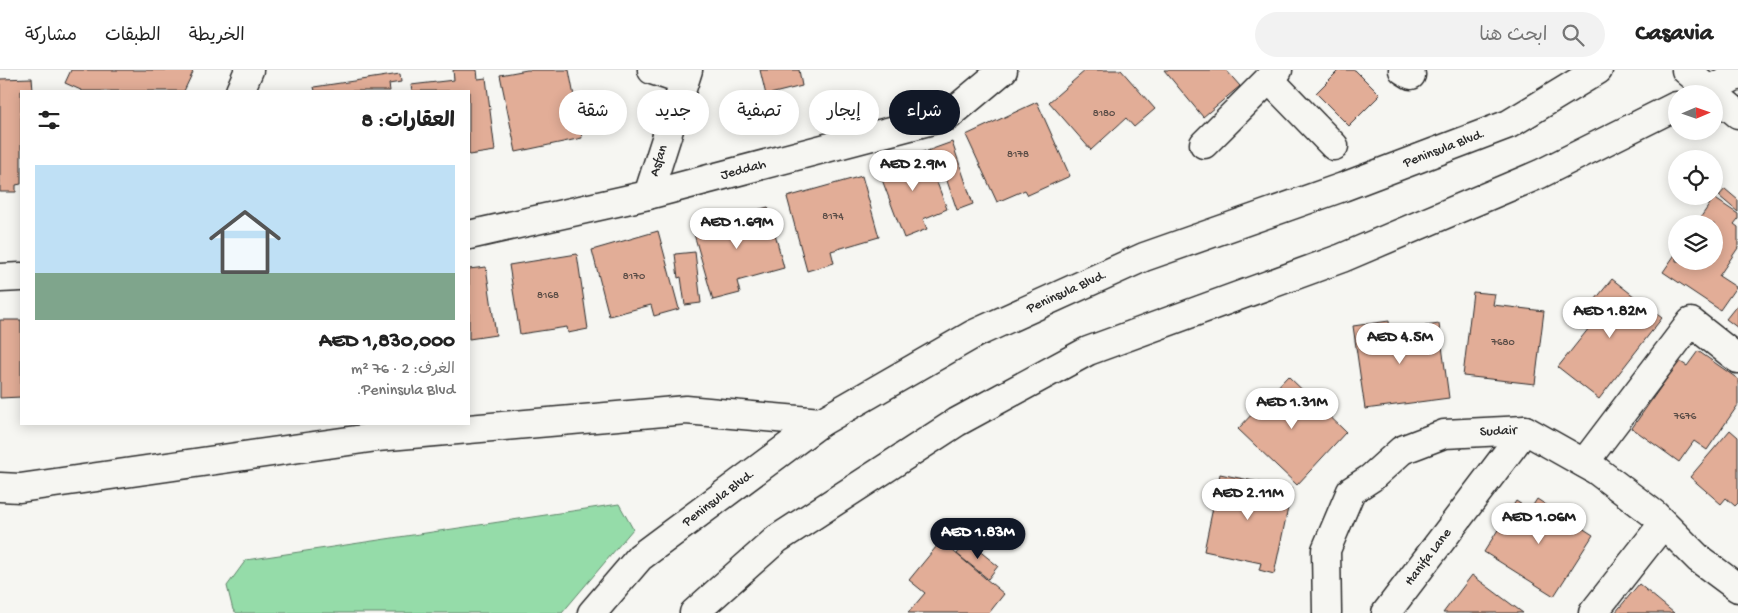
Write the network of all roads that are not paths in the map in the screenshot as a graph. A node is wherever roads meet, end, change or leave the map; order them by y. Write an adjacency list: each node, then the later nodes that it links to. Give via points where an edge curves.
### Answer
1 (249, 70): 11 (street)
2 (652, 70): 6 (street)
3 (1003, 70): 17 (street, Jeddah, via 948,116)
4 (1598, 70): 22 (street, Peninsula Blvd., via 1509,124 1343,188 1144,256 974,334)
5 (1686, 70): 9 (street)
6 (686, 75): 17 (street, Asfan)
7 (1274, 75): 15 (street); 16 (street)
8 (1738, 75): 10 (street)
9 (1699, 85)
10 (1719, 85)
11 (240, 90)
12 (1723, 104): 14 (street)
13 (1668, 110): 29 (street, via 1540,174 1342,258 1088,351 957,422 777,539)
14 (1738, 114)
15 (1204, 144)
16 (1334, 146)
17 (648, 194): 18 (street, Jeddah)
18 (470, 235)
19 (20, 277): 20 (street)
20 (0, 278)
21 (1738, 359): 24 (street, via 1691,322)
22 (821, 422): 25 (street, via 686,410 377,437 20,488); 28 (street, Peninsula Blvd., via 640,557)
23 (1525, 430): 24 (street, Sudair); 30 (street, Sudair, via 1444,434 1402,450 1371,478 1350,491 1326,550); 31 (street, Hanifa Lane)
24 (1584, 463): 26 (street, Sudair)
25 (0, 487)
26 (1663, 524): 27 (street, Sudair, via 1699,559); 32 (street)
27 (1738, 588)
28 (592, 613)
29 (694, 613)
30 (1327, 613)
31 (1386, 613)
32 (1593, 613)

